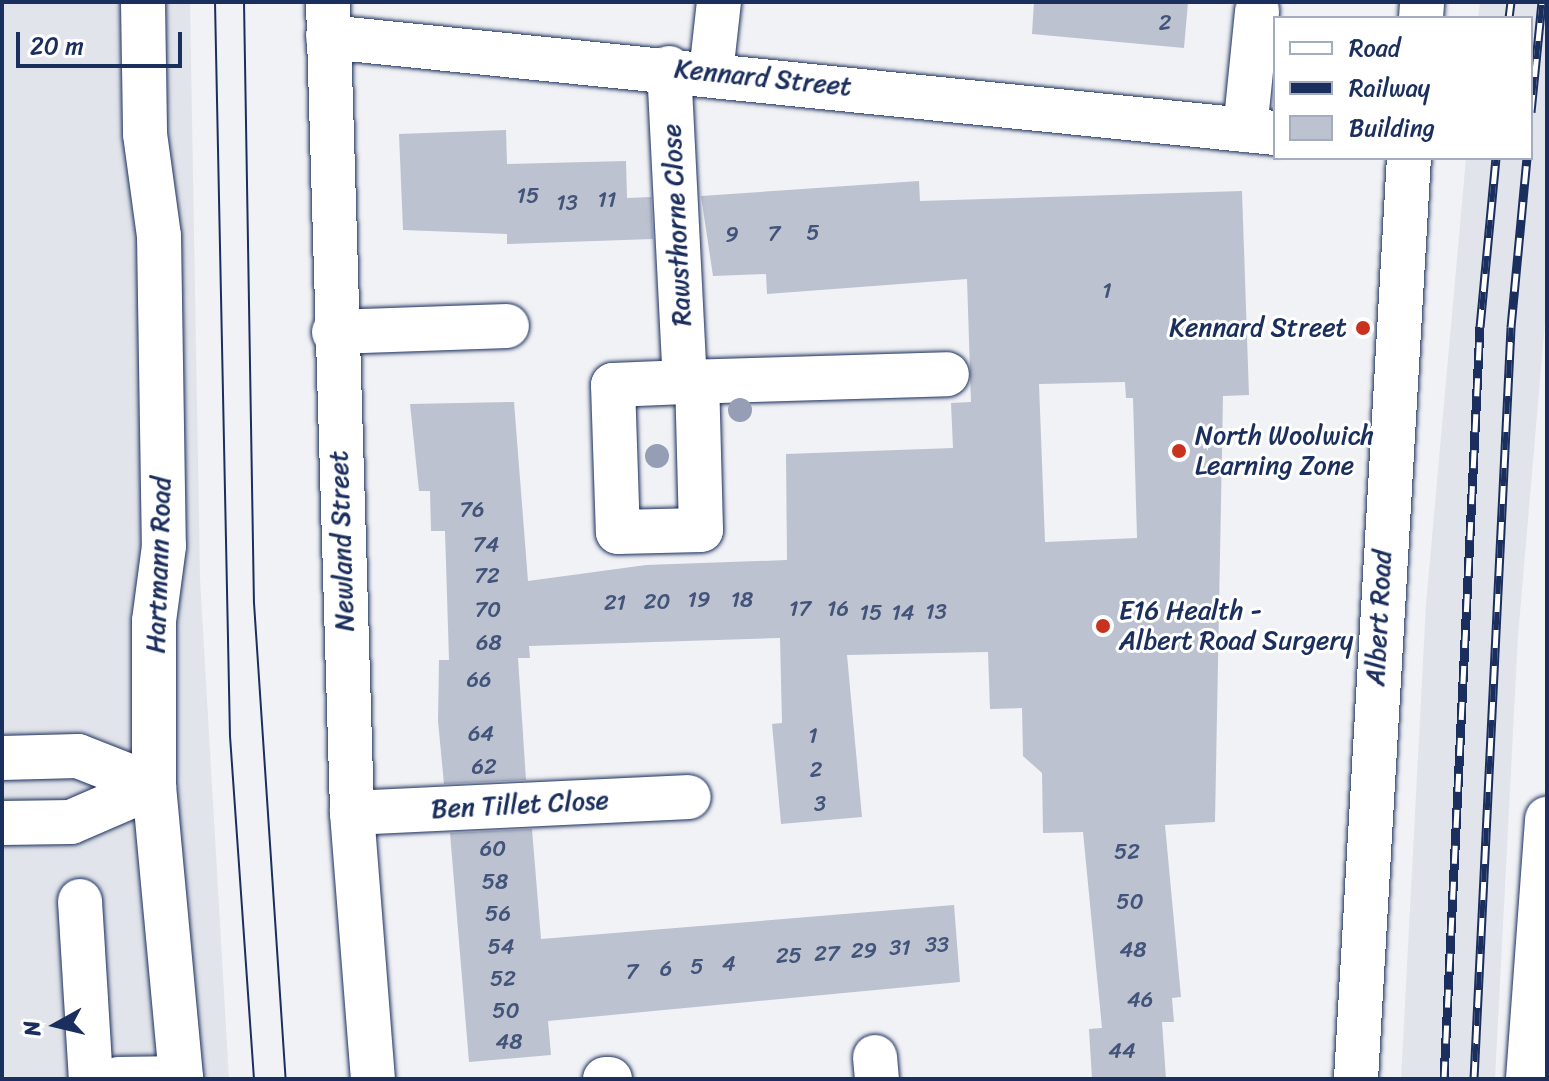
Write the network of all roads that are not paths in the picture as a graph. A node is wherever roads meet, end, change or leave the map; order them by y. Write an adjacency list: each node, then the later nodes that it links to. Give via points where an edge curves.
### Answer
1 (143, 2): 12 (street, Hartmann Road, via 145,134 160,251 164,546 154,621)
2 (719, 2): 5 (street, Rawsthorne Close)
3 (1257, 11): 6 (street, Kennard Street)
4 (328, 20): 5 (street, Kennard Street); 9 (street, Newland Street)
5 (690, 70): 6 (street, Kennard Street); 10 (street, Rawsthorne Close, via 691,382)
6 (1260, 131)
7 (1409, 160): 22 (street, Albert Road)
8 (507, 326): 9 (street)
9 (334, 332): 14 (street, Newland Street)
10 (947, 374)
11 (2, 758): 12 (street, via 78,756)
12 (154, 786): 16 (street, via 71,822); 18 (street, Hartmann Road)
13 (689, 797): 14 (street, Ben Tillet Close)
14 (352, 813): 21 (street, Newland Street)
15 (1547, 819): 23 (street)
16 (2, 823)
17 (80, 901): 19 (street)
18 (181, 1078): 20 (street)
19 (91, 1079)
20 (118, 1079)
21 (373, 1079)
22 (1356, 1079)
23 (1528, 1079)

